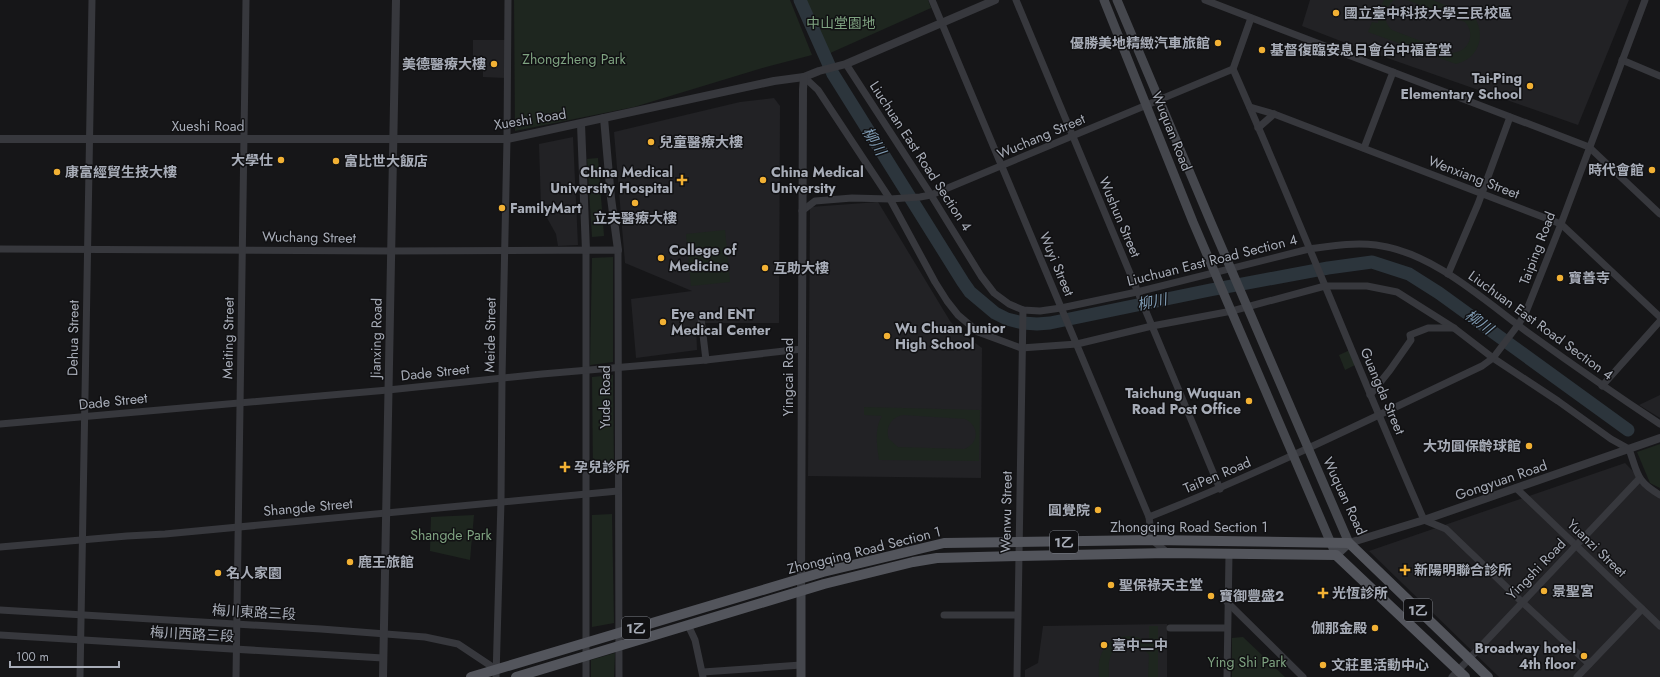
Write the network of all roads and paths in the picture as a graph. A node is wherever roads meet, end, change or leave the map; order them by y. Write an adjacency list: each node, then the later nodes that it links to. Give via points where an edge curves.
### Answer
1 (92, 0): 30 (street, Dehua Street)
2 (246, 0): 31 (street, Meiting Street)
3 (396, 0): 32 (street, Jianxing Road)
4 (508, 0): 33 (street, Meide Street)
5 (932, 0): 13 (street, Wuyi Street)
6 (995, 0): 13 (street, Xueshi Road)
7 (1016, 0): 28 (street, Wushun Street)
8 (1104, 0): 21 (main road, Wuquan Road)
9 (1117, 0): 20 (main road, Wuquan Road)
10 (1205, 0): 12 (street)
11 (1645, 0): 14 (street, Taiping Road)
12 (1251, 18): 16 (street); 17 (street)
13 (942, 23): 15 (street, Xueshi Road); 36 (street, Wuyi Street)
14 (1622, 60): 18 (street); 34 (street, Taiping Road)
15 (846, 64): 19 (street, Xueshi Road); 38 (street, Liuchuan East Road Section 4)
16 (1233, 69): 20 (street, Wuchang Street); 22 (street, Guangda Street)
17 (1393, 72): 24 (street); 35 (street)
18 (1660, 76)
19 (804, 77): 25 (street, Xueshi Road, via 774,80); 39 (street, via 818,90); 40 (street, Yingcai Road)
20 (1160, 100): 21 (street, Wuchang Street); 51 (main road, Wuquan Road)
21 (1147, 106): 28 (street, Wuchang Street); 52 (main road, Wuquan Road)
22 (1250, 107): 23 (street, Wenxiang Street); 27 (street, Guangda Street)
23 (1274, 114): 27 (street); 35 (street, Wenxiang Street)
24 (1510, 117): 34 (street); 37 (street)
25 (604, 118): 26 (street, Xueshi Road); 47 (street, Yude Road)
26 (581, 124): 33 (street, Xueshi Road); 50 (street, Yude Road)
27 (1258, 128): 46 (street, Guangda Street)
28 (1072, 136): 36 (street, Wuchang Street); 55 (street, Wushun Street)
29 (0, 139): 30 (street, Xueshi Road)
30 (90, 139): 31 (street, Xueshi Road); 44 (street, Dehua Street)
31 (245, 139): 32 (street, Xueshi Road); 45 (street, Meiting Street)
32 (393, 139): 33 (street, Xueshi Road); 48 (street, Jianxing Road)
33 (507, 139): 49 (street, Meide Street)
34 (1589, 147): 41 (street); 42 (street, Taiping Road)
35 (1364, 148): 37 (street, Wenxiang Street)
36 (1002, 167): 38 (street, Wuchang Street); 59 (street, Wuyi Street)
37 (1482, 194): 42 (street, Wenxiang Street); 53 (street)
38 (931, 195): 39 (street, Wuchang Street); 57 (street, Liuchuan East Road Section 4, via 994,294)
39 (893, 198): 40 (street, Wuchang Street, via 815,201); 67 (street, via 935,282 958,315 978,332)
40 (802, 212): 68 (street, Yingcai Road)
41 (1660, 214)
42 (1560, 224): 60 (street, Wenxiang Street); 64 (street, Taiping Road, via 1526,312)
43 (0, 249): 44 (street, Wuchang Street)
44 (87, 249): 45 (street, Wuchang Street); 79 (street, Dehua Street)
45 (242, 249): 48 (street, Wuchang Street); 77 (street, Meiting Street)
46 (1310, 249): 51 (street, Liuchuan East Road Section 4); 53 (street, Liuchuan East Road Section 4, via 1377,245 1414,256); 54 (street, Guangda Street)
47 (618, 250): 50 (street, Wuchang Street); 71 (street, Yude Road)
48 (391, 251): 49 (street, Wuchang Street); 75 (street, Jianxing Road)
49 (504, 251): 50 (street, Wuchang Street); 73 (street, Meide Street)
50 (586, 251): 72 (street, Yude Road)
51 (1230, 269): 52 (street, Liuchuan East Road Section 4); 56 (main road, Wuquan Road)
52 (1215, 272): 55 (street, Liuchuan East Road Section 4); 58 (main road, Wuquan Road)
53 (1448, 274): 64 (street, Liuchuan East Road Section 4)
54 (1323, 283): 56 (street); 65 (street, via 1367,286 1397,292); 76 (street, Guangda Street)
55 (1137, 292): 59 (street, Liuchuan East Road Section 4); 63 (street, Wushun Street)
56 (1247, 307): 58 (street); 83 (main road, Wuquan Road)
57 (1023, 310): 59 (street, Liuchuan East Road Section 4); 67 (street, Wenwu Street)
58 (1232, 311): 63 (street); 85 (main road, Wuquan Road)
59 (1063, 312): 66 (street, Wuyi Street)
60 (1660, 317)
61 (701, 318): 70 (street)
62 (1660, 321): 74 (street)
63 (1151, 323): 66 (street); 87 (street, Wushun Street)
64 (1518, 325): 69 (street, Taiping Road); 74 (street, Liuchuan East Road Section 4)
65 (1454, 328): 69 (street); 76 (street, via 1428,328 1410,335 1411,340)
66 (1076, 342): 67 (street); 94 (street, Wuyi Street)
67 (1021, 348): 100 (street, Wenwu Street)
68 (802, 349): 70 (street, Dade Street); 108 (street, Yingcai Road)
69 (1493, 358): 78 (street, Taiping Road, via 1482,366); 84 (street)
70 (706, 360): 71 (street, Dade Street)
71 (618, 368): 72 (street, Dade Street); 89 (street, Yude Road)
72 (586, 371): 73 (street, Dade Street); 90 (street, Yude Road)
73 (502, 378): 75 (street, Dade Street); 92 (street, Meide Street)
74 (1602, 386): 81 (street, Liuchuan East Road Section 4)
75 (388, 390): 77 (street, Dade Street); 93 (street, Jianxing Road)
76 (1370, 395): 78 (street, Guangda Street)
77 (240, 402): 79 (street, Dade Street); 96 (street, Meiting Street)
78 (1378, 415): 83 (street, Taiping Road); 95 (street, Guangda Street)
79 (84, 417): 80 (street, Dade Street); 97 (street, Dehua Street)
80 (0, 424)
81 (1660, 424)
82 (1660, 438): 84 (street, Gongyuan Road)
83 (1308, 448): 85 (street, Taiping Road); 101 (main road, Wuquan Road)
84 (1629, 449): 86 (street); 88 (street, Gongyuan Road)
85 (1294, 455): 87 (street, TaiPen Road); 99 (main road, Wuquan Road)
86 (1639, 479): 91 (street); 102 (street, Yingshi Road)
87 (1220, 488): 94 (street, TaiPen Road)
88 (1516, 488): 95 (street, Gongyuan Road); 102 (street, Yuanzi Street)
89 (618, 490): 90 (street, Shangde Street); 123 (street, Yude Road)
90 (586, 493): 92 (street, Shangde Street); 126 (street, Yude Road)
91 (1660, 495)
92 (501, 501): 93 (street, Shangde Street); 134 (street, Meide Street)
93 (385, 513): 96 (street, Shangde Street); 122 (street, Jianxing Road)
94 (1149, 517): 98 (street, Wuyi Street)
95 (1424, 520): 101 (street, Gongyuan Road); 111 (street, via 1446,529)
96 (238, 526): 97 (street, Shangde Street); 117 (street, Meiting Street)
97 (83, 540): 103 (street, Shangde Street); 114 (street, Dehua Street)
98 (1152, 540): 99 (main road, Zhongqing Road Section 1 / 1乙); 100 (main road, Zhongqing Road Section 1 / 1乙); 104 (street)
99 (1331, 542): 101 (main road, Zhongqing Road Section 1 / 1乙); 106 (main road, Wuquan Road)
100 (1018, 543): 107 (street, Wenwu Street); 108 (main road, Zhongqing Road Section 1 / 1乙, via 944,543)
101 (1349, 543): 106 (main road); 131 (main road, Wuquan Road / 1乙)
102 (1576, 545): 111 (street, Yingshi Road); 112 (street, Yuanzi Street)
103 (0, 547)
104 (1168, 553): 105 (main road, Zhongqing Road Section 1 / 1乙); 107 (main road, Zhongqing Road Section 1 / 1乙)
105 (1229, 554): 106 (main road, Zhongqing Road Section 1 / 1乙); 110 (street)
106 (1336, 555): 136 (main road, 1乙)
107 (1019, 556): 109 (main road, Zhongqing Road Section 1 / 1乙, via 937,558 824,584); 116 (street, Wenwu Street)
108 (801, 579): 109 (street, Yingcai Road); 123 (main road, Zhongqing Road Section 1 / 1乙)
109 (801, 592): 118 (main road, Zhongqing Road Section 1 / 1乙); 133 (main road, Yingcai Road)
110 (1227, 602): 121 (street); 147 (street)
111 (1522, 602): 131 (street, Yingshi Road); 132 (street)
112 (1642, 609): 119 (street, Yuanzi Street); 132 (street)
113 (0, 610): 114 (street, 梅川東路三段)
114 (81, 615): 117 (street, 梅川東路三段); 125 (street, Dehua Street)
115 (944, 615): 116 (street)
116 (1017, 615): 145 (street, Wenwu Street)
117 (236, 624): 122 (street, 梅川東路三段); 128 (street, Meiting Street)
118 (688, 625): 127 (main road, Zhongqing Road Section 1 / 1乙); 135 (street, via 695,640)
119 (1660, 626)
120 (1170, 628): 121 (street)
121 (1227, 628): 146 (street)
122 (383, 634): 130 (street, Jianxing Road); 134 (street, 梅川東路三段, via 425,637 458,644)
123 (619, 634): 126 (main road, Zhongqing Road Section 1 / 1乙); 127 (street, Yude Road)
124 (0, 635): 125 (street, 梅川西路三段)
125 (81, 640): 128 (street, 梅川西路三段); 137 (street, Dehua Street)
126 (586, 643): 129 (street, Yude Road); 134 (main road, Zhongqing Road Section 1 / 1乙)
127 (619, 646): 129 (main road, Zhongqing Road Section 1 / 1乙); 143 (street, Yude Road)
128 (236, 649): 130 (street, 梅川西路三段); 138 (street, Meiting Street)
129 (586, 656): 141 (main road, Zhongqing Road Section 1 / 1乙); 142 (street, Yude Road)
130 (383, 658): 139 (street, Jianxing Road)
131 (1469, 659): 136 (street, Yingshi Road); 148 (main road, Wuquan Road / 1乙)
132 (1589, 664): 149 (street)
133 (801, 665): 135 (street); 144 (main road, Yingcai Road)
134 (497, 674): 140 (main road, Zhongqing Road Section 1 / 1乙)
135 (703, 674)
136 (1458, 675)
137 (80, 677)
138 (236, 677)
139 (383, 677)
140 (471, 677)
141 (516, 677)
142 (586, 677)
143 (619, 677)
144 (801, 677)
145 (1017, 677)
146 (1227, 677)
147 (1303, 677)
148 (1488, 677)
149 (1576, 677)

